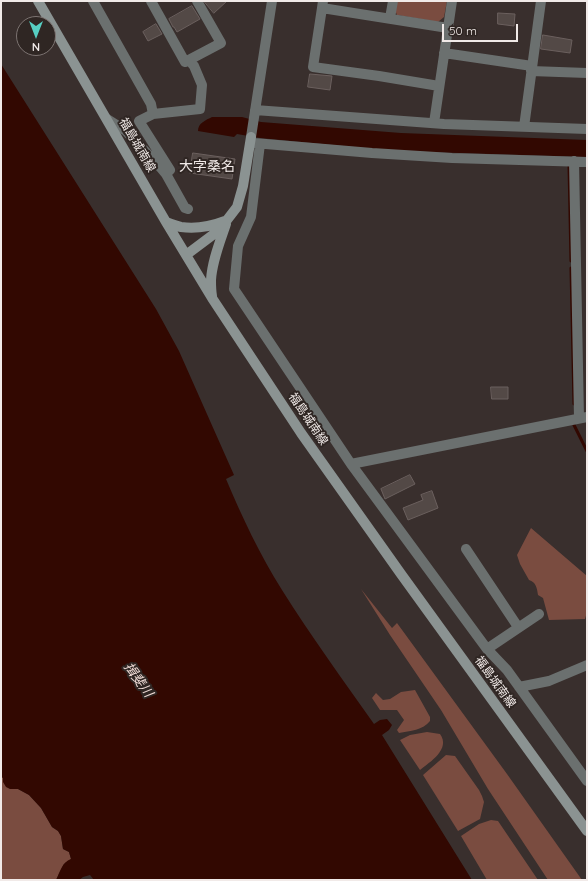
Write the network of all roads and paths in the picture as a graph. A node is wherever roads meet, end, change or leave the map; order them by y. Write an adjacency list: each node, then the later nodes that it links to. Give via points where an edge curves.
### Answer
1 (38, 1): 19 (main road, 福島城南線)
2 (93, 1): 18 (street, via 151,104)
3 (151, 1): 13 (street, via 185,62)
4 (197, 1): 13 (street, via 221,43)
5 (272, 1): 17 (street)
6 (393, 1): 10 (street)
7 (452, 1): 11 (street)
8 (541, 1): 14 (street)
9 (321, 3): 10 (street); 16 (street, via 313,67)
10 (390, 18): 11 (street)
11 (448, 28): 12 (street)
12 (444, 53): 14 (street); 16 (street)
13 (189, 60): 18 (street, via 202,85 200,108)
14 (531, 69): 15 (street); 21 (street)
15 (587, 73)
16 (439, 86): 20 (street)
17 (255, 110): 20 (street); 23 (street)
18 (153, 114): 27 (street, via 139,121 170,170)
19 (107, 119): 27 (street, via 126,131); 30 (main road, 福島城南線)
20 (434, 124): 21 (street)
21 (524, 128): 22 (street)
22 (587, 129)
23 (251, 140): 24 (street); 29 (main road, via 237,207)
24 (260, 144): 25 (street, via 445,158); 34 (street, via 251,217 238,246 234,289)
25 (574, 162): 26 (street); 33 (street)
26 (587, 162)
27 (166, 174): 28 (street, via 185,208)
28 (188, 209)
29 (227, 220): 30 (main road, via 199,227 180,227); 31 (main road, via 214,234); 32 (main road, via 214,263 211,279)
30 (166, 222): 31 (main road, 福島城南線)
31 (186, 255): 32 (main road, 福島城南線)
32 (212, 298): 42 (main road, 福島城南線, via 310,446 400,574)
33 (583, 418): 34 (street)
34 (351, 464): 38 (street)
35 (466, 550): 37 (street)
36 (539, 614): 37 (street)
37 (518, 628): 38 (street)
38 (487, 649): 40 (street)
39 (587, 665): 40 (street, via 549,681)
40 (519, 687): 41 (street)
41 (587, 781)
42 (587, 831)

